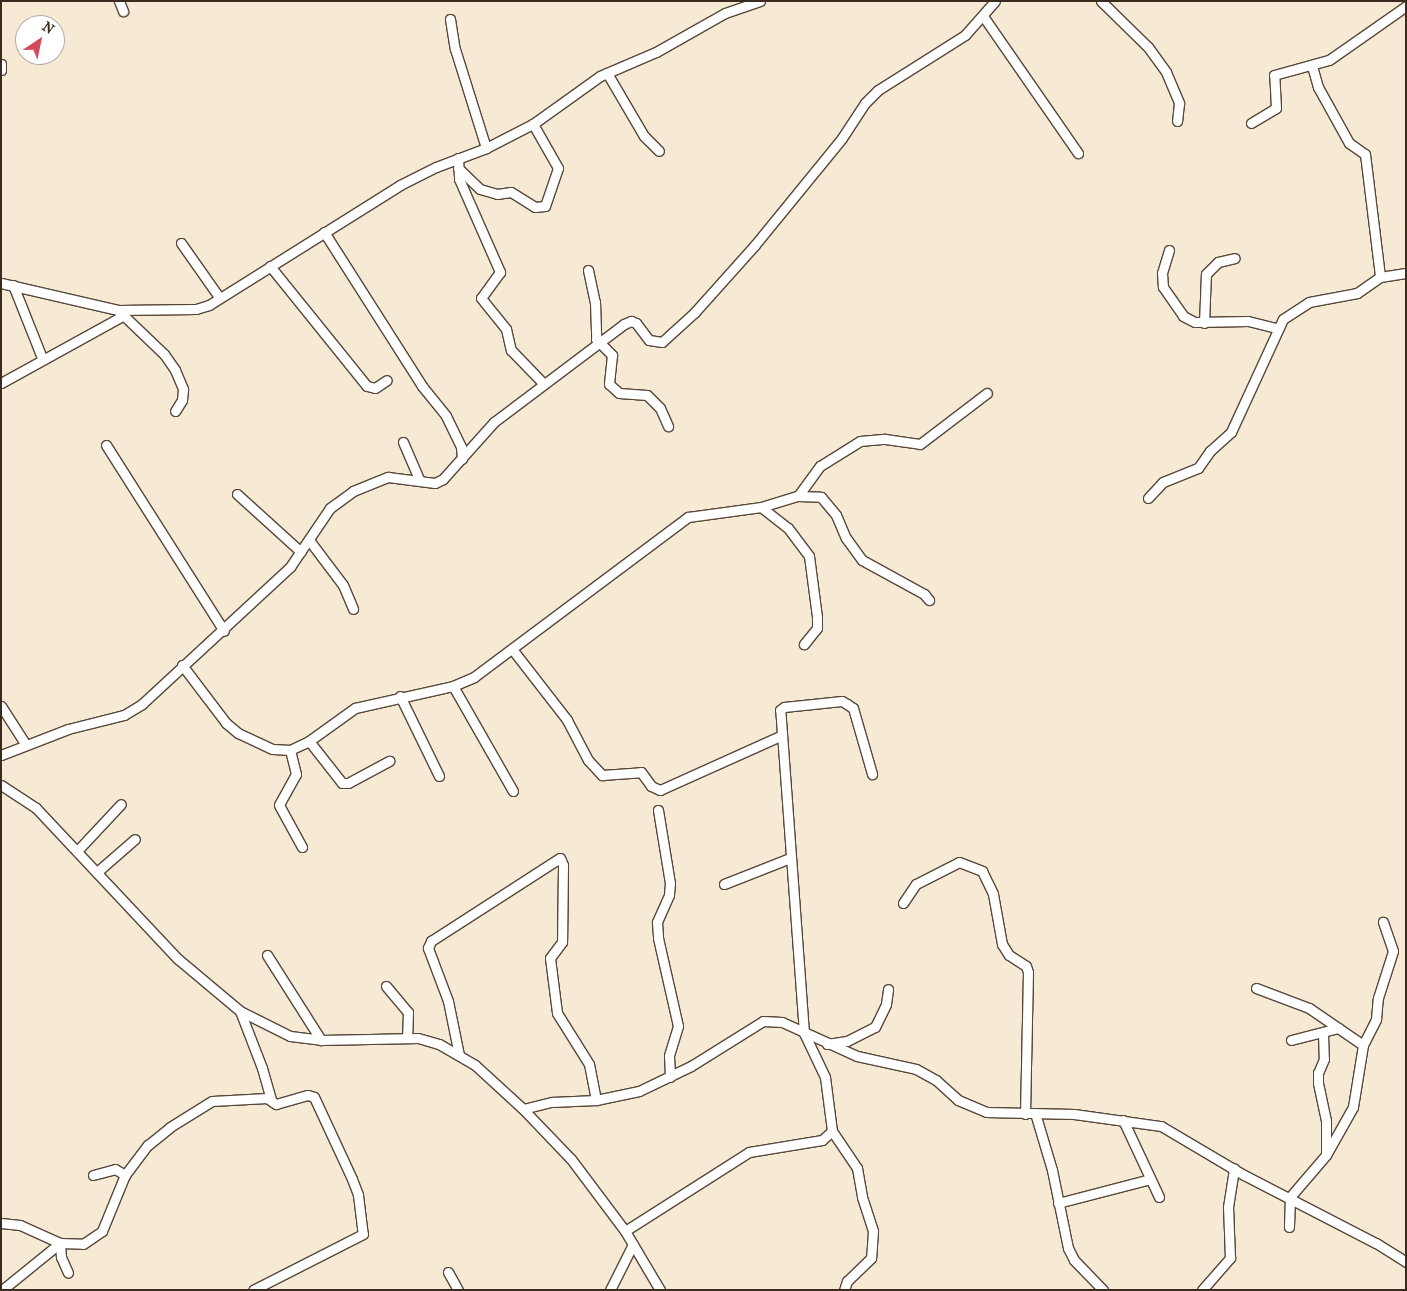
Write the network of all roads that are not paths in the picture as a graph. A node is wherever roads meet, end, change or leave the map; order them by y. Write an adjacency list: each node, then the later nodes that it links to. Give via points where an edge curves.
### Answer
1 (119, 1): 6 (street)
2 (760, 1): 12 (street, via 726,13 656,52)
3 (995, 1): 7 (street)
4 (1101, 1): 13 (street, via 1148,47 1166,72 1179,103)
5 (1406, 6): 10 (street, via 1329,60)
6 (123, 11)
7 (983, 16): 18 (street); 34 (street, via 965,35 878,90 865,103 842,138 754,246 695,312 662,342 649,340 631,320)
8 (450, 19): 16 (street, via 455,49)
9 (1, 64): 11 (street)
10 (1312, 66): 14 (street, via 1299,66 1274,75 1276,108); 27 (street, via 1318,87 1349,143 1365,154)
11 (1, 70)
12 (607, 73): 15 (street); 17 (street, via 644,136)
13 (1177, 121)
14 (1251, 123)
15 (533, 124): 16 (street); 19 (street, via 558,168 545,206 535,207 511,192 497,194 480,190)
16 (486, 148): 19 (street)
17 (659, 151)
18 (1078, 153)
19 (458, 163): 20 (street, via 400,185); 38 (street, via 464,191 500,272 481,298 506,330 511,350)
20 (324, 232): 24 (street); 44 (street, via 422,386 446,416 461,447)
21 (181, 243): 30 (street)
22 (1169, 250): 32 (street, via 1162,273 1163,287 1183,316)
23 (1235, 258): 32 (street, via 1218,262 1206,274)
24 (270, 266): 30 (street); 36 (street, via 367,386 375,388)
25 (588, 270): 34 (street, via 595,302 595,333)
26 (1406, 274): 27 (street)
27 (1380, 278): 33 (street, via 1357,294 1309,302 1283,319)
28 (1, 283): 29 (street)
29 (13, 285): 31 (street); 35 (street)
30 (219, 297): 31 (street, via 196,310)
31 (121, 312): 35 (street); 40 (street, via 176,370 182,390 182,400)
32 (1204, 323): 33 (street, via 1248,321)
33 (1277, 328): 48 (street, via 1239,421 1231,432 1210,451 1198,468 1163,482)
34 (599, 341): 38 (street); 41 (street, via 612,355 609,384 613,390 630,396 648,395 660,408)
35 (42, 358): 37 (street)
36 (387, 380)
37 (1, 383)
38 (543, 383): 44 (street, via 494,422)
39 (987, 392): 47 (street, via 920,444 885,439 860,441 820,466)
40 (176, 411)
41 (668, 426)
42 (403, 442): 45 (street)
43 (106, 445): 54 (street)
44 (462, 458): 45 (street, via 443,479 435,482)
45 (419, 480): 50 (street, via 388,477 353,492 330,508)
46 (237, 494): 51 (street)
47 (798, 496): 49 (street); 52 (street, via 821,497 836,515 846,538 862,560)
48 (1148, 498)
49 (761, 507): 55 (street, via 788,528 809,556 817,628); 56 (street, via 688,517)
50 (309, 540): 51 (street); 53 (street, via 343,585)
51 (301, 552): 54 (street)
52 (930, 600)
53 (353, 610)
54 (224, 631): 57 (street)
55 (804, 644)
56 (512, 649): 58 (street, via 474,677); 61 (street, via 566,720 588,760 602,774 641,772 651,786 660,790)
57 (182, 665): 63 (street, via 142,704 124,715 68,729); 64 (street, via 226,723 238,733 273,749)
58 (454, 686): 59 (street); 70 (street)
59 (400, 696): 62 (street, via 355,708); 68 (street)
60 (1, 706): 63 (street)
61 (780, 736): 67 (street, via 778,715 784,707 842,701 853,708); 76 (street)
62 (309, 741): 64 (street); 66 (street, via 342,783 348,783)
63 (26, 745): 65 (street)
64 (290, 750): 74 (street, via 296,774 280,805)
65 (1, 755)
66 (389, 761)
67 (872, 774)
68 (439, 776)
69 (1, 785): 75 (street, via 36,808)
70 (513, 791)
71 (121, 804): 75 (street)
72 (658, 810): 95 (street, via 670,883 669,895 658,922 658,938 678,1026 668,1056)
73 (136, 839): 77 (street)
74 (302, 846)
75 (77, 851): 77 (street)
76 (790, 858): 78 (street); 87 (street)
77 (97, 872): 85 (street, via 201,981)
78 (724, 884)
79 (903, 903): 100 (street, via 916,884 958,862 982,870 993,894 1002,944 1009,955 1026,966 1028,972)
80 (1384, 922): 93 (street, via 1393,951 1378,998 1376,1019)
81 (267, 955): 90 (street)
82 (386, 986): 89 (street, via 408,1012)
83 (1256, 988): 86 (street, via 1309,1008)
84 (888, 989): 92 (street, via 886,1004 875,1027 846,1041)
85 (240, 1011): 90 (street, via 290,1036); 96 (street)
86 (1338, 1028): 88 (street); 93 (street)
87 (804, 1033): 92 (street); 95 (street, via 782,1022 763,1021); 102 (street, via 830,1093)
88 (1323, 1034): 91 (street); 103 (street, via 1324,1059 1318,1072 1318,1082 1326,1121)
89 (407, 1036): 90 (street); 94 (street, via 439,1044)
90 (321, 1040)
91 (1291, 1040)
92 (826, 1044): 100 (street, via 857,1056 916,1069 971,1107 986,1112)
93 (1363, 1045): 103 (street, via 1354,1107)
94 (459, 1055): 97 (street, via 448,1001 428,948 431,941 560,858 564,865 562,942 550,958 557,1013 588,1064); 98 (street)
95 (670, 1077): 97 (street, via 639,1091)
96 (271, 1100): 106 (street, via 212,1102 160,1134); 119 (street, via 276,1104 304,1095 314,1097 358,1195 363,1234)
97 (596, 1100): 98 (street, via 565,1100)
98 (523, 1109): 113 (street, via 571,1159)
99 (1035, 1113): 100 (street); 101 (street); 110 (street)
100 (1025, 1114)
101 (1123, 1120): 104 (street, via 1161,1126); 107 (street)
102 (832, 1131): 113 (street, via 822,1140 749,1152); 125 (street, via 857,1168 862,1198 873,1231 871,1258 847,1281)
103 (1326, 1154): 109 (street)
104 (1234, 1168): 109 (street); 127 (street, via 1228,1207 1230,1258)
105 (93, 1175): 106 (street, via 115,1169)
106 (125, 1176): 114 (street, via 102,1232 83,1244)
107 (1150, 1180): 108 (street); 110 (street)
108 (1159, 1197)
109 (1290, 1197): 112 (street); 116 (street)
110 (1058, 1203): 126 (street, via 1068,1248 1074,1260)
111 (1, 1223): 114 (street, via 20,1225)
112 (1289, 1227)
113 (625, 1231): 115 (street)
114 (60, 1243): 118 (street, via 61,1257); 120 (street)
115 (633, 1244): 123 (street); 124 (street)
116 (1406, 1262)
117 (448, 1272): 122 (street)
118 (68, 1273)
119 (268, 1286): 121 (street)
120 (2, 1290)
121 (253, 1290)
122 (458, 1290)
123 (610, 1290)
124 (659, 1290)
125 (844, 1290)
126 (1103, 1290)
127 (1202, 1290)

